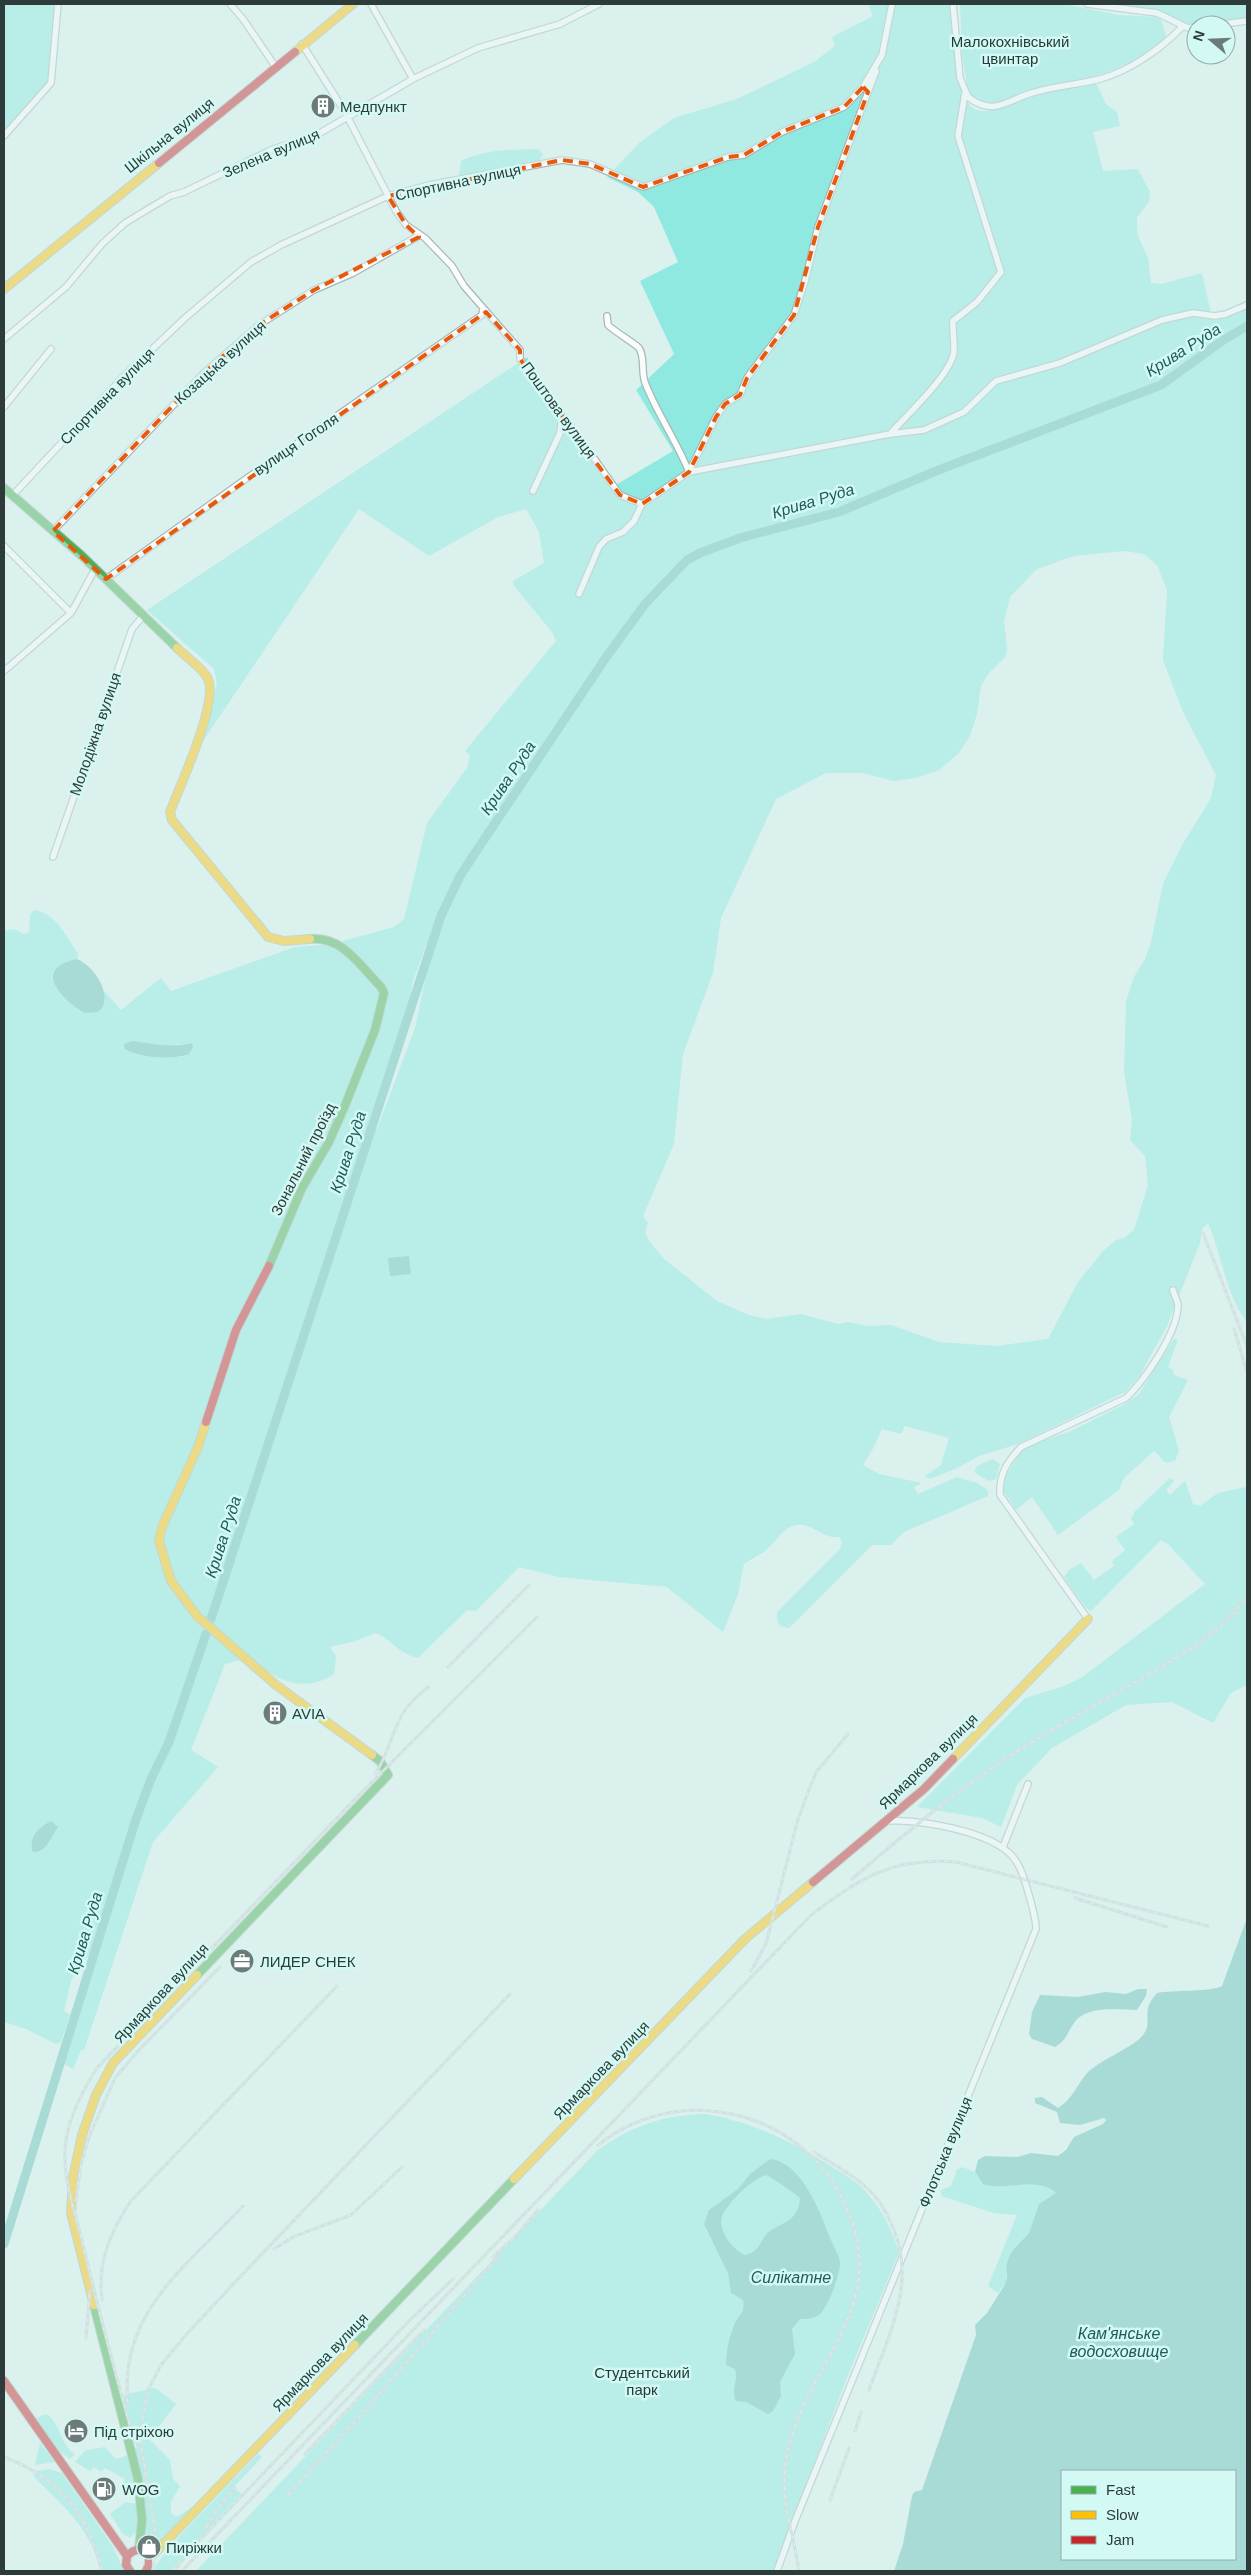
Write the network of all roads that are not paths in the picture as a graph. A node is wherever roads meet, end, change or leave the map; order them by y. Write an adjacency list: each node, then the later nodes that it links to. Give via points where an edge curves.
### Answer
1 (58, 4): 19 (street, via 51,83)
2 (230, 4): 13 (street)
3 (353, 4): 11 (street, Шкільна вулиця)
4 (371, 4): 14 (street)
5 (599, 4): 14 (street, Зелена вулиця, via 560,24 478,48)
6 (892, 4): 12 (street, Спортивна вулиця)
7 (953, 4): 17 (street, via 960,78)
8 (1087, 4): 9 (street, via 1157,13)
9 (1183, 26): 10 (street); 17 (street, via 1148,56 1102,79 1030,93 998,107 976,103)
10 (1186, 27)
11 (302, 44): 13 (street, Шкільна вулиця); 18 (street, Поштова вулиця)
12 (882, 55): 15 (street, Спортивна вулиця); 16 (street)
13 (275, 66): 22 (street, Шкільна вулиця)
14 (413, 79): 18 (street, Зелена вулиця)
15 (864, 87): 16 (street); 20 (street, Спортивна вулиця, via 844,107 782,132 744,155 728,156 643,187 590,164 562,160 428,185)
16 (868, 92): 31 (street, via 818,226 794,315 747,378 740,395 725,404 716,417)
17 (965, 92): 30 (street, via 958,136 1001,272 977,302 953,321 954,355 925,395)
18 (347, 119): 20 (street, Поштова вулиця); 26 (street, Зелена вулиця, via 170,196 130,219 111,234 66,287)
19 (4, 136)
20 (388, 196): 21 (street, Поштова вулиця, via 406,225); 34 (street, Спортивна вулиця, via 251,262 140,361)
21 (420, 235): 24 (street, Поштова вулиця, via 452,266); 36 (street, Козацька вулиця, via 353,273 314,290 259,325 204,372)
22 (4, 289)
23 (1247, 305): 30 (street, via 1215,316 1193,313 1162,320 1060,363 996,381 964,412 924,430)
24 (483, 308): 29 (street, Поштова вулиця, via 520,350 520,360); 39 (street, вулиця Гоголя, via 482,315)
25 (607, 316): 31 (street, via 608,325 621,338 638,345 643,356 645,385)
26 (4, 339)
27 (51, 349): 28 (street)
28 (4, 407)
29 (562, 419): 33 (street, via 560,433); 35 (street, Поштова вулиця, via 569,422 620,495)
30 (890, 434): 31 (street)
31 (689, 472): 35 (street)
32 (4, 488): 34 (street)
33 (533, 491)
34 (12, 496): 36 (street)
35 (642, 504): 40 (street, via 634,521 599,547)
36 (53, 531): 38 (street)
37 (4, 546): 41 (street)
38 (95, 569): 39 (street); 41 (street)
39 (106, 579): 42 (street)
40 (579, 594)
41 (71, 613): 43 (street)
42 (144, 615): 44 (street, Молодіжна вулиця, via 132,629); 47 (street, Зональний проїзд, via 202,670 210,682 205,717 170,817 268,936 284,942 333,941 384,993 375,1030 344,1108 329,1142 302,1188 261,1283 236,1330 198,1447 161,1532 162,1556 171,1582 197,1616)
43 (4, 671)
44 (53, 857)
45 (1173, 1290): 46 (street, via 1178,1305 1173,1326 1139,1386 1126,1398 1021,1447 1010,1459 999,1483 1000,1495)
46 (1088, 1619): 49 (street, Ярмаркова вулиця, via 924,1789)
47 (247, 1662): 52 (street, Ярмаркова вулиця, via 380,1762 388,1774 386,1780 113,2063 100,2086 89,2120 72,2174 71,2213 138,2479 142,2520)
48 (1028, 1784): 50 (street)
49 (886, 1821): 50 (street, Флотська вулиця, via 935,1826 987,1839); 54 (street, Ярмаркова вулиця, via 745,1939)
50 (1003, 1847): 57 (street, Флотська вулиця, via 1022,1872 1036,1921 1034,1936)
51 (4, 2381): 53 (street)
52 (139, 2549): 53 (street); 54 (street)
53 (127, 2556): 55 (street, via 126,2565)
54 (150, 2558): 56 (street, via 151,2564)
55 (130, 2571)
56 (146, 2571)
57 (777, 2571)

